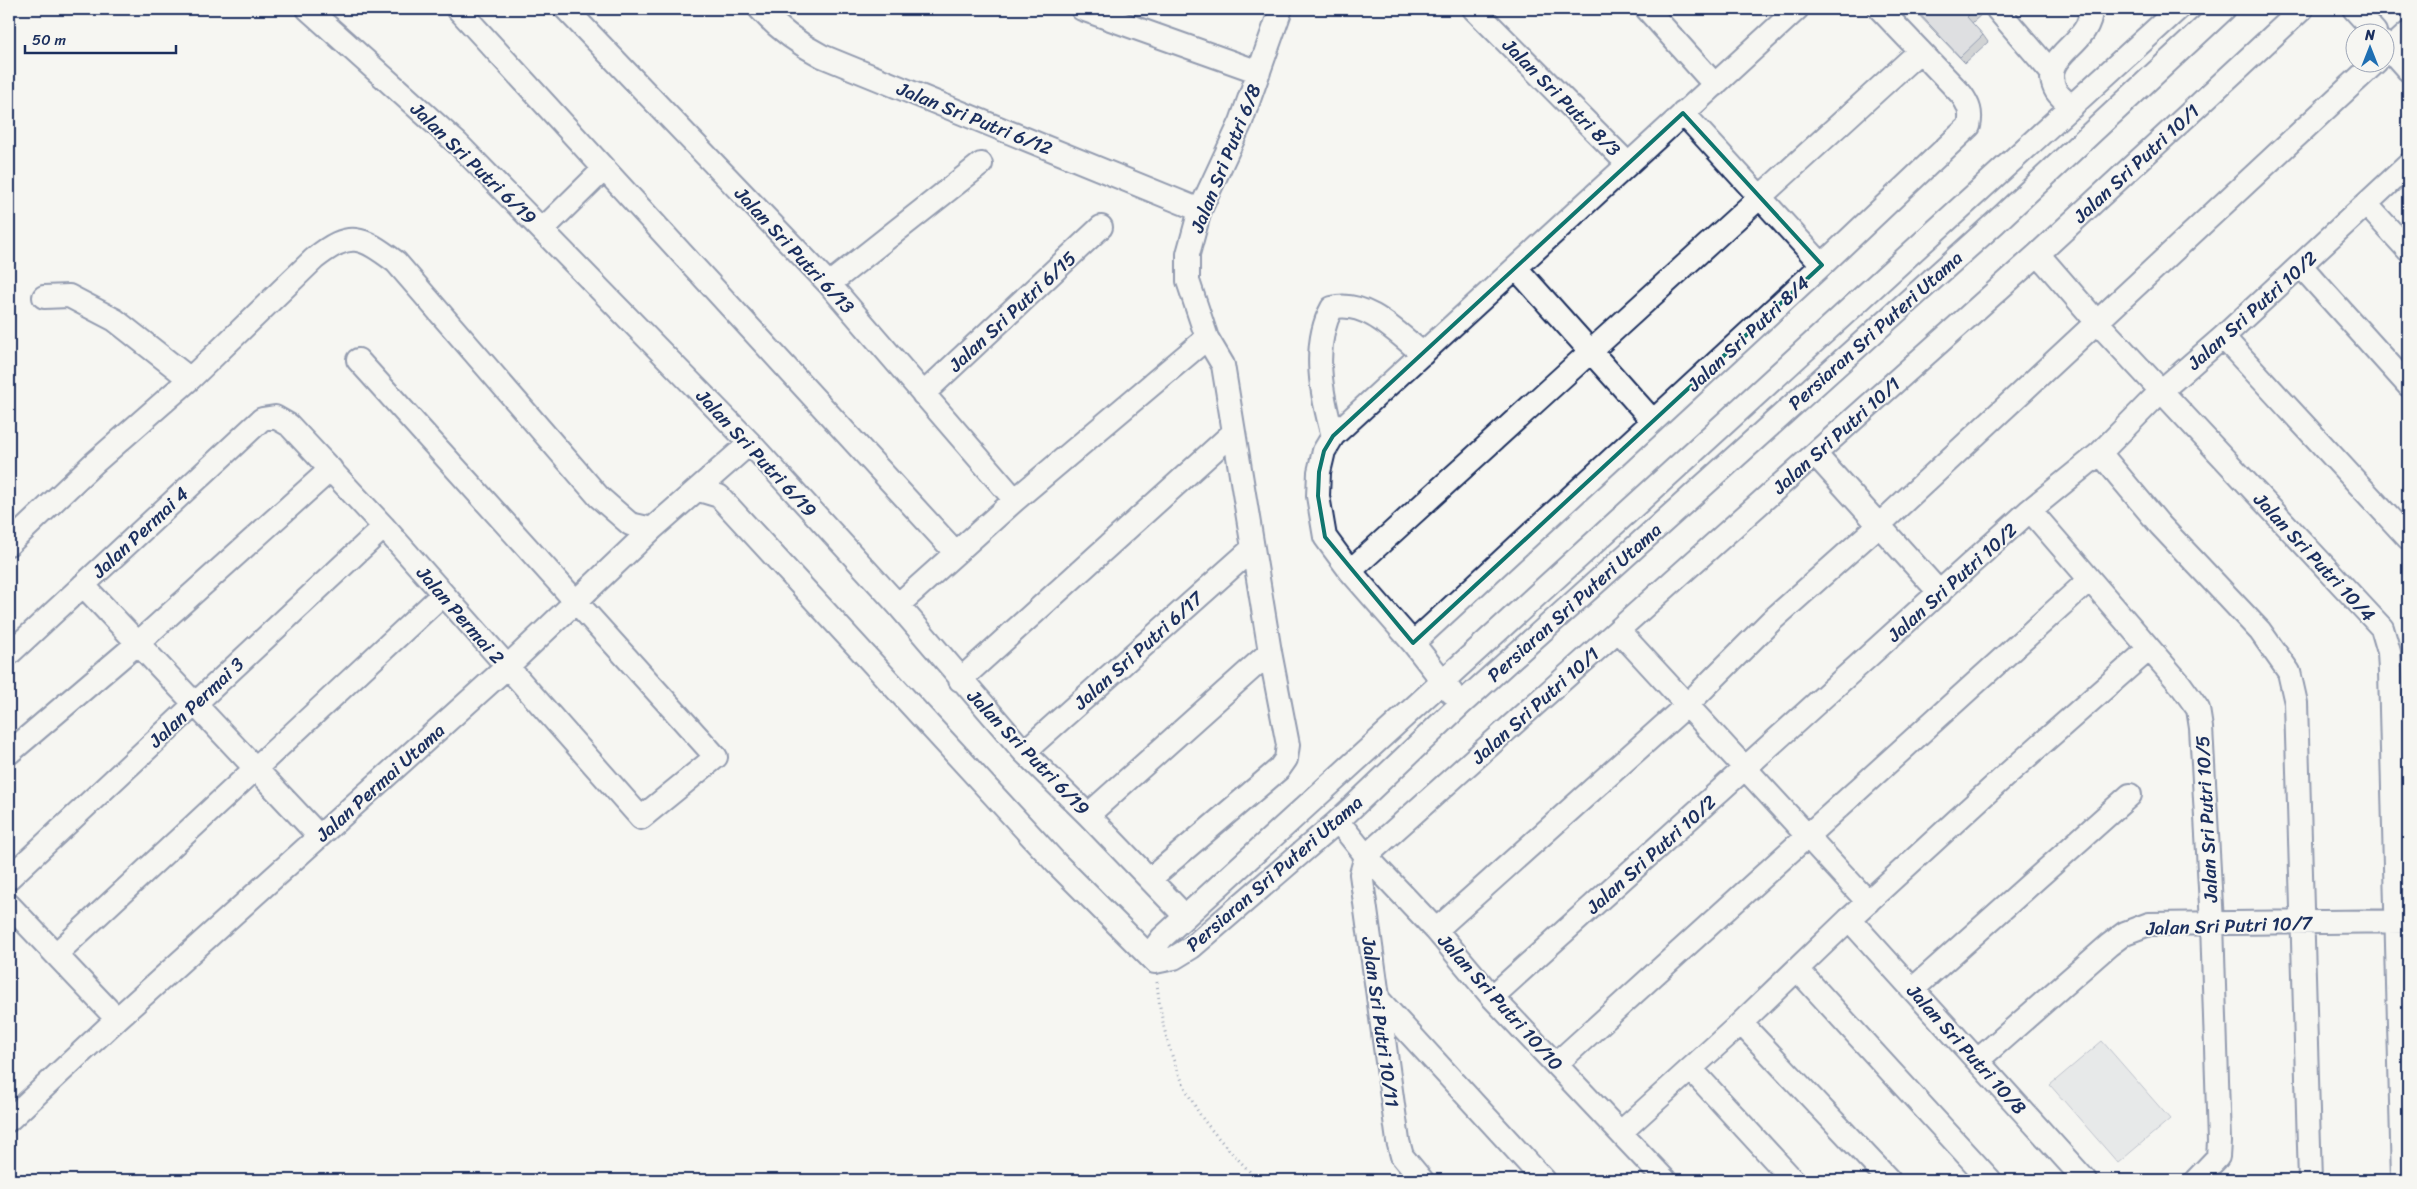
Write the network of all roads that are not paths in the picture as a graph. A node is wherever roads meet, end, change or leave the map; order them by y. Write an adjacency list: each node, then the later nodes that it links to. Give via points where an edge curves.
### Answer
1 (458, 9): 33 (street)
2 (566, 9): 44 (street, Jalan Sri Putri 6/13)
3 (760, 9): 36 (street, Jalan Sri Putri 6/12, via 796,42 822,56)
4 (1082, 9): 24 (street)
5 (1282, 9): 24 (street, Jalan Sri Putri 6/8)
6 (1474, 9): 31 (street, Jalan Sri Putri 8/3)
7 (1648, 9): 27 (street)
8 (1797, 9): 27 (street)
9 (1880, 9): 21 (street, Jalan Sri Putri 8/4)
10 (1998, 9): 26 (street)
11 (2091, 9): 26 (street, via 2084,34 2056,60)
12 (2176, 9): 18 (street); 28 (street, Persiaran Sri Puteri Utama)
13 (2224, 9): 18 (street, Persiaran Sri Puteri Utama)
14 (2302, 9): 40 (street, Jalan Sri Putri 10/1)
15 (2354, 9): 17 (street)
16 (322, 13): 38 (street, Jalan Sri Putri 6/19)
17 (2366, 22)
18 (2196, 33): 91 (street, Persiaran Sri Puteri Utama, via 1987,229)
19 (2408, 33): 20 (street)
20 (2394, 45)
21 (1920, 51): 34 (street); 41 (street, Jalan Sri Putri 8/4, via 1967,103 1972,115 1969,126)
22 (2394, 60): 23 (street)
23 (2408, 70)
24 (1259, 72): 36 (street, Jalan Sri Putri 6/8, via 1241,122)
25 (2364, 72): 46 (street)
26 (2052, 73): 28 (street, via 2056,90)
27 (1715, 85): 29 (street)
28 (2072, 107): 89 (street, Persiaran Sri Puteri Utama)
29 (1683, 113): 31 (street); 34 (street)
30 (981, 164): 44 (street)
31 (1628, 164): 43 (street)
32 (2408, 164): 35 (street, Jalan Sri Putri 10/2)
33 (604, 169): 38 (street); 73 (street)
34 (1759, 196): 41 (street); 49 (street)
35 (2366, 204): 39 (street); 42 (street, Jalan Sri Putri 10/2)
36 (1200, 210): 48 (street, Jalan Sri Putri 6/8, via 1187,265 1188,281)
37 (1101, 227): 55 (street, Jalan Sri Putri 6/15)
38 (542, 230): 60 (street, Jalan Sri Putri 6/19)
39 (2408, 250)
40 (2038, 254): 46 (street, Jalan Sri Putri 10/4); 62 (street, Jalan Sri Putri 10/1)
41 (1822, 264): 57 (street, Jalan Sri Putri 8/4)
42 (2301, 266): 47 (street, Jalan Sri Putri 10/2); 53 (street)
43 (1516, 268): 49 (street); 50 (street)
44 (829, 284): 55 (street, Jalan Sri Putri 6/13)
45 (44, 297): 52 (street, via 69,296 114,320)
46 (2097, 322): 54 (street, Jalan Sri Putri 10/4); 67 (street)
47 (2223, 337): 54 (street, Jalan Sri Putri 10/2); 70 (street)
48 (1207, 338): 58 (street, Jalan Sri Putri 6/8, via 1223,365); 65 (street)
49 (1592, 350): 57 (street); 74 (street)
50 (1423, 354): 59 (street); 59 (street, via 1365,310 1342,306 1332,308 1323,330 1321,364 1324,399)
51 (358, 360): 79 (street)
52 (190, 379): 69 (street, via 332,244 352,239 374,246 396,262 600,497 630,524); 71 (street, via 93,464)
53 (2408, 385)
54 (2161, 392): 61 (street, Jalan Sri Putri 10/2); 109 (street, Jalan Sri Putri 10/4, via 2382,628 2389,652)
55 (922, 394): 65 (street, Jalan Sri Putri 6/13)
56 (275, 417): 63 (street, Jalan Permai 2, via 289,425); 76 (street, Jalan Permai 4, via 262,419)
57 (1653, 421): 83 (street, Jalan Sri Putri 8/4)
58 (1233, 433): 72 (street, Jalan Sri Putri 6/8); 88 (street)
59 (1333, 436): 74 (street, via 1324,451 1319,472 1320,515 1325,537)
60 (750, 443): 64 (street, Jalan Permai Utama); 80 (street, Jalan Sri Putri 6/19)
61 (2100, 453): 66 (street, Jalan Sri Putri 10/2); 110 (street, via 2160,526 2260,631 2289,672 2296,703)
62 (1815, 454): 67 (street); 81 (street, Jalan Sri Putri 10/1)
63 (331, 469): 68 (street, Jalan Permai 2); 82 (street)
64 (699, 490): 69 (street, Jalan Permai Utama); 114 (street, via 719,496 1056,863)
65 (1015, 500): 73 (street)
66 (2030, 510): 75 (street, Jalan Sri Putri 10/5); 77 (street, Jalan Sri Putri 10/2)
67 (1878, 525): 77 (street); 92 (street, via 1771,621)
68 (384, 527): 78 (street, Jalan Permai 2); 90 (street, Jalan Permai 3)
69 (652, 529): 79 (street, Jalan Permai Utama)
70 (2408, 538)
71 (9, 544)
72 (1253, 548): 85 (street, Jalan Sri Putri 6/8); 93 (street, Jalan Sri Putri 6/17)
73 (956, 553): 80 (street)
74 (1350, 571): 83 (street)
75 (2089, 580): 84 (street, Jalan Sri Putri 10/5); 100 (street)
76 (83, 585): 82 (street); 86 (street, Jalan Permai 4)
77 (1940, 593): 96 (street, Jalan Sri Putri 10/2)
78 (443, 594): 87 (street, Jalan Permai 2); 95 (street)
79 (575, 602): 87 (street, Jalan Permai Utama); 87 (street, Jalan Permai 2, via 716,757 641,818)
80 (898, 605): 88 (street, Jalan Sri Putri 6/19)
81 (1618, 630): 92 (street); 102 (street, Jalan Sri Putri 10/1)
82 (138, 643): 90 (street); 94 (street)
83 (1413, 643): 89 (street)
84 (2149, 649): 105 (street); 111 (street, Jalan Sri Putri 10/5, via 2198,709)
85 (1270, 652): 98 (street); 104 (street, Jalan Sri Putri 6/8, via 1288,745 1286,758 1279,769)
86 (9, 654)
87 (507, 667): 101 (street, Jalan Permai Utama)
88 (960, 680): 93 (street, Jalan Sri Putri 6/19)
89 (1443, 682): 91 (street); 107 (street, Persiaran Sri Puteri Utama)
90 (195, 703): 95 (street); 103 (street, Jalan Permai 3)
91 (1461, 704): 99 (street, Persiaran Sri Puteri Utama)
92 (1688, 704): 96 (street); 112 (street)
93 (1024, 752): 98 (street, Jalan Sri Putri 6/19)
94 (9, 753)
95 (256, 768): 101 (street); 113 (street)
96 (1747, 768): 100 (street); 117 (street, Jalan Sri Putri 10/2)
97 (2130, 795): 116 (street)
98 (1088, 815): 104 (street, Jalan Sri Putri 6/19)
99 (1338, 821): 102 (street, Jalan Sri Putri 10/10); 114 (street, Persiaran Sri Puteri Utama, via 1192,947 1174,958)
100 (1807, 834): 105 (street); 122 (street)
101 (319, 836): 119 (street, Jalan Permai Utama)
102 (1366, 856): 112 (street, Jalan Sri Putri 10/10); 118 (street, Jalan Sri Putri 10/11, via 1361,874)
103 (9, 878)
104 (1150, 879): 107 (street, Jalan Sri Putri 6/19)
105 (1868, 902): 108 (street)
106 (9, 905): 113 (street)
107 (1186, 916): 114 (street, Persiaran Sri Puteri Utama, via 1156,946)
108 (1849, 919): 115 (street); 116 (street, Jalan Sri Putri 10/8)
109 (2402, 921): 110 (street, Jalan Sri Putri 10/7); 135 (street, Jalan Sri Putri 10/4)
110 (2301, 922): 111 (street, Jalan Sri Putri 10/7); 134 (street)
111 (2212, 923): 121 (street, Jalan Sri Putri 10/7, via 2149,924 2125,933); 133 (street, Jalan Sri Putri 10/5, via 2219,1142 2218,1157)
112 (1436, 930): 117 (street, Jalan Sri Putri 10/10)
113 (56, 954): 119 (street)
114 (1155, 962)
115 (1797, 969): 120 (street); 131 (street)
116 (1913, 989): 121 (street, Jalan Sri Putri 10/8)
117 (1492, 997): 122 (street, Jalan Sri Putri 10/10)
118 (1379, 1000): 126 (street, Jalan Sri Putri 10/11, via 1398,1141 1402,1156); 127 (street)
119 (117, 1019): 124 (street, Jalan Permai Utama)
120 (1741, 1024): 123 (street); 130 (street)
121 (1978, 1060): 132 (street, Jalan Sri Putri 10/8)
122 (1556, 1064): 125 (street, Jalan Sri Putri 10/10)
123 (1691, 1069): 125 (street); 129 (street)
124 (9, 1120)
125 (1621, 1132): 128 (street, Jalan Sri Putri 10/10)
126 (1422, 1180)
127 (1544, 1180)
128 (1666, 1180)
129 (1793, 1180)
130 (1889, 1180)
131 (1990, 1180)
132 (2085, 1180)
133 (2196, 1180)
134 (2310, 1180)
135 (2403, 1180)

